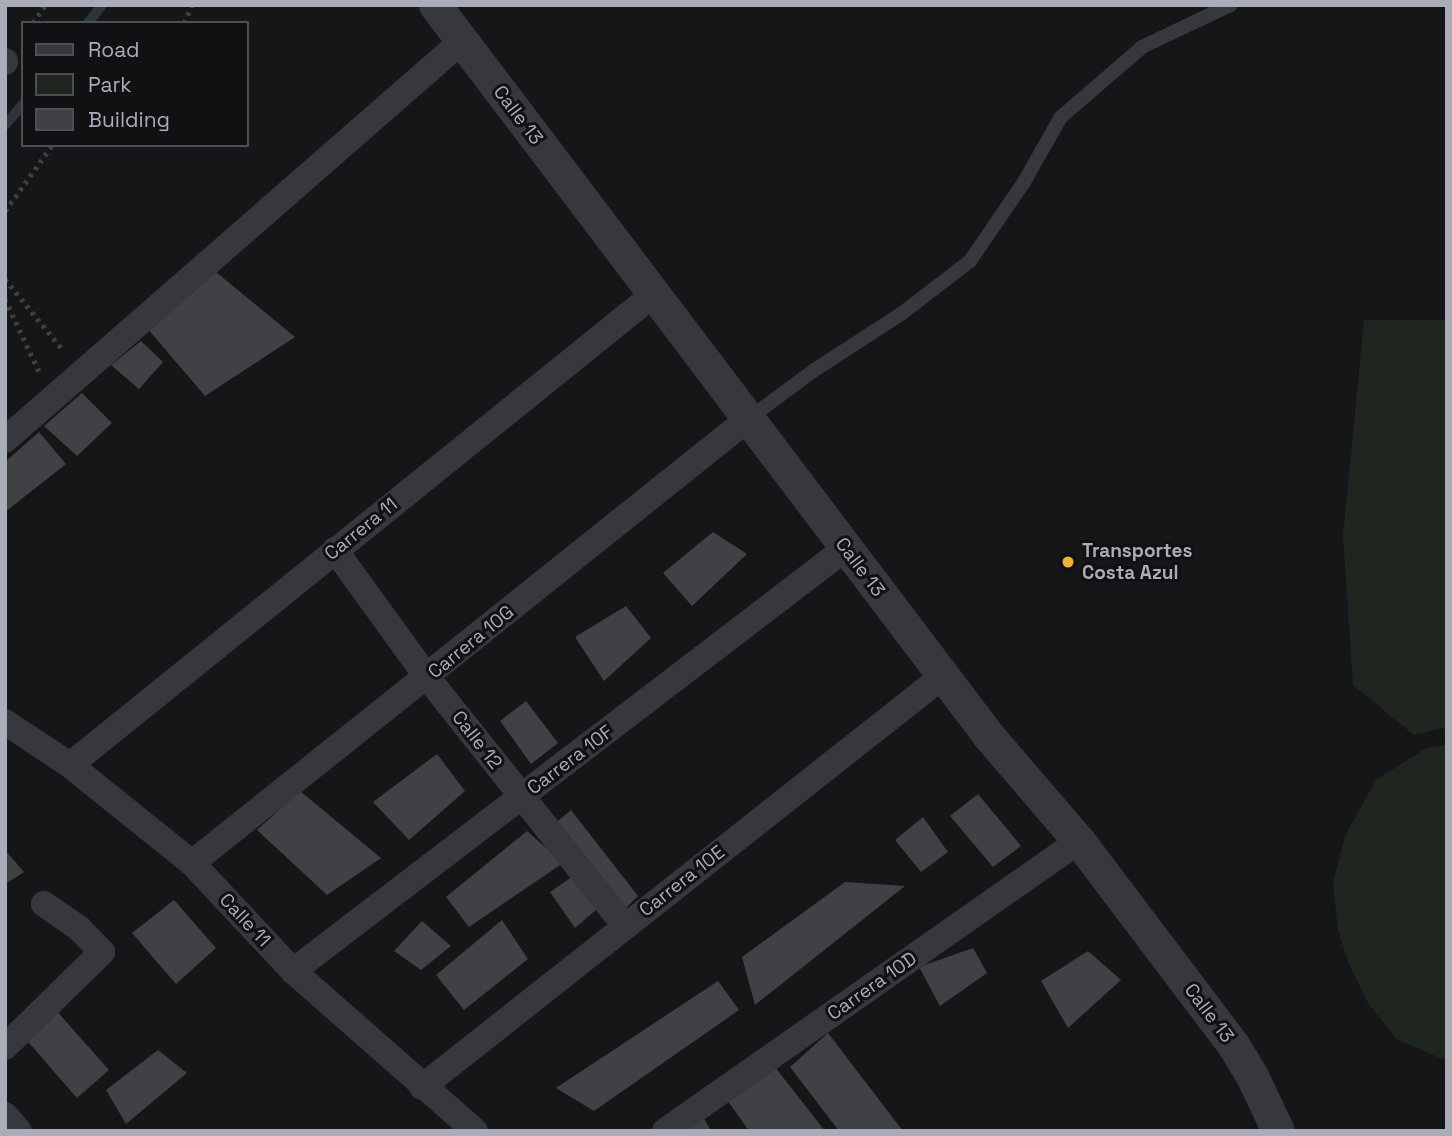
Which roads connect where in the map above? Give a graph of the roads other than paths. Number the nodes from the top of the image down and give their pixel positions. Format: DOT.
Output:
graph roads {
  1 [pos="435,5"];
  2 [pos="1230,5"];
  3 [pos="462,41"];
  4 [pos="654,294"];
  5 [pos="748,419"];
  6 [pos="5,440"];
  7 [pos="846,548"];
  8 [pos="335,550"];
  9 [pos="943,676"];
  10 [pos="427,677"];
  11 [pos="5,722"];
  12 [pos="70,765"];
  13 [pos="522,797"];
  14 [pos="1079,841"];
  15 [pos="192,863"];
  16 [pos="44,904"];
  17 [pos="625,926"];
  18 [pos="293,971"];
  19 [pos="5,1046"];
  20 [pos="422,1087"];
  21 [pos="5,1115"];
  22 [pos="19,1131"];
  23 [pos="475,1131"];
  24 [pos="666,1131"];
  25 [pos="1278,1131"];
  1 -- 3 [label="street, Calle 13"];
  2 -- 5 [label="lane"];
  3 -- 4 [label="street, Calle 13"];
  3 -- 6 [label="street"];
  4 -- 5 [label="street, Calle 13"];
  4 -- 8 [label="street, Carrera 11"];
  5 -- 7 [label="street, Calle 13"];
  5 -- 10 [label="street, Carrera 10G"];
  7 -- 9 [label="street, Calle 13"];
  7 -- 13 [label="street, Carrera 10F"];
  8 -- 10 [label="street, Calle 12"];
  8 -- 12 [label="street, Carrera 11"];
  9 -- 14 [label="street, Calle 13"];
  9 -- 17 [label="street, Carrera 10E"];
  10 -- 13 [label="street, Calle 12"];
  10 -- 15 [label="street, Carrera 10G"];
  11 -- 12 [label="street, Calle 11"];
  12 -- 15 [label="street, Calle 11"];
  13 -- 17 [label="street, Calle 12"];
  13 -- 18 [label="street, Carrera 10F"];
  14 -- 24 [label="street, Carrera 10D"];
  14 -- 25 [label="street, Calle 13"];
  15 -- 18 [label="street, Calle 11"];
  16 -- 19 [label="street"];
  17 -- 20 [label="street, Carrera 10E"];
  18 -- 20 [label="street, Calle 11"];
  20 -- 23 [label="street, Calle 11"];
  21 -- 22 [label="street"];
}
